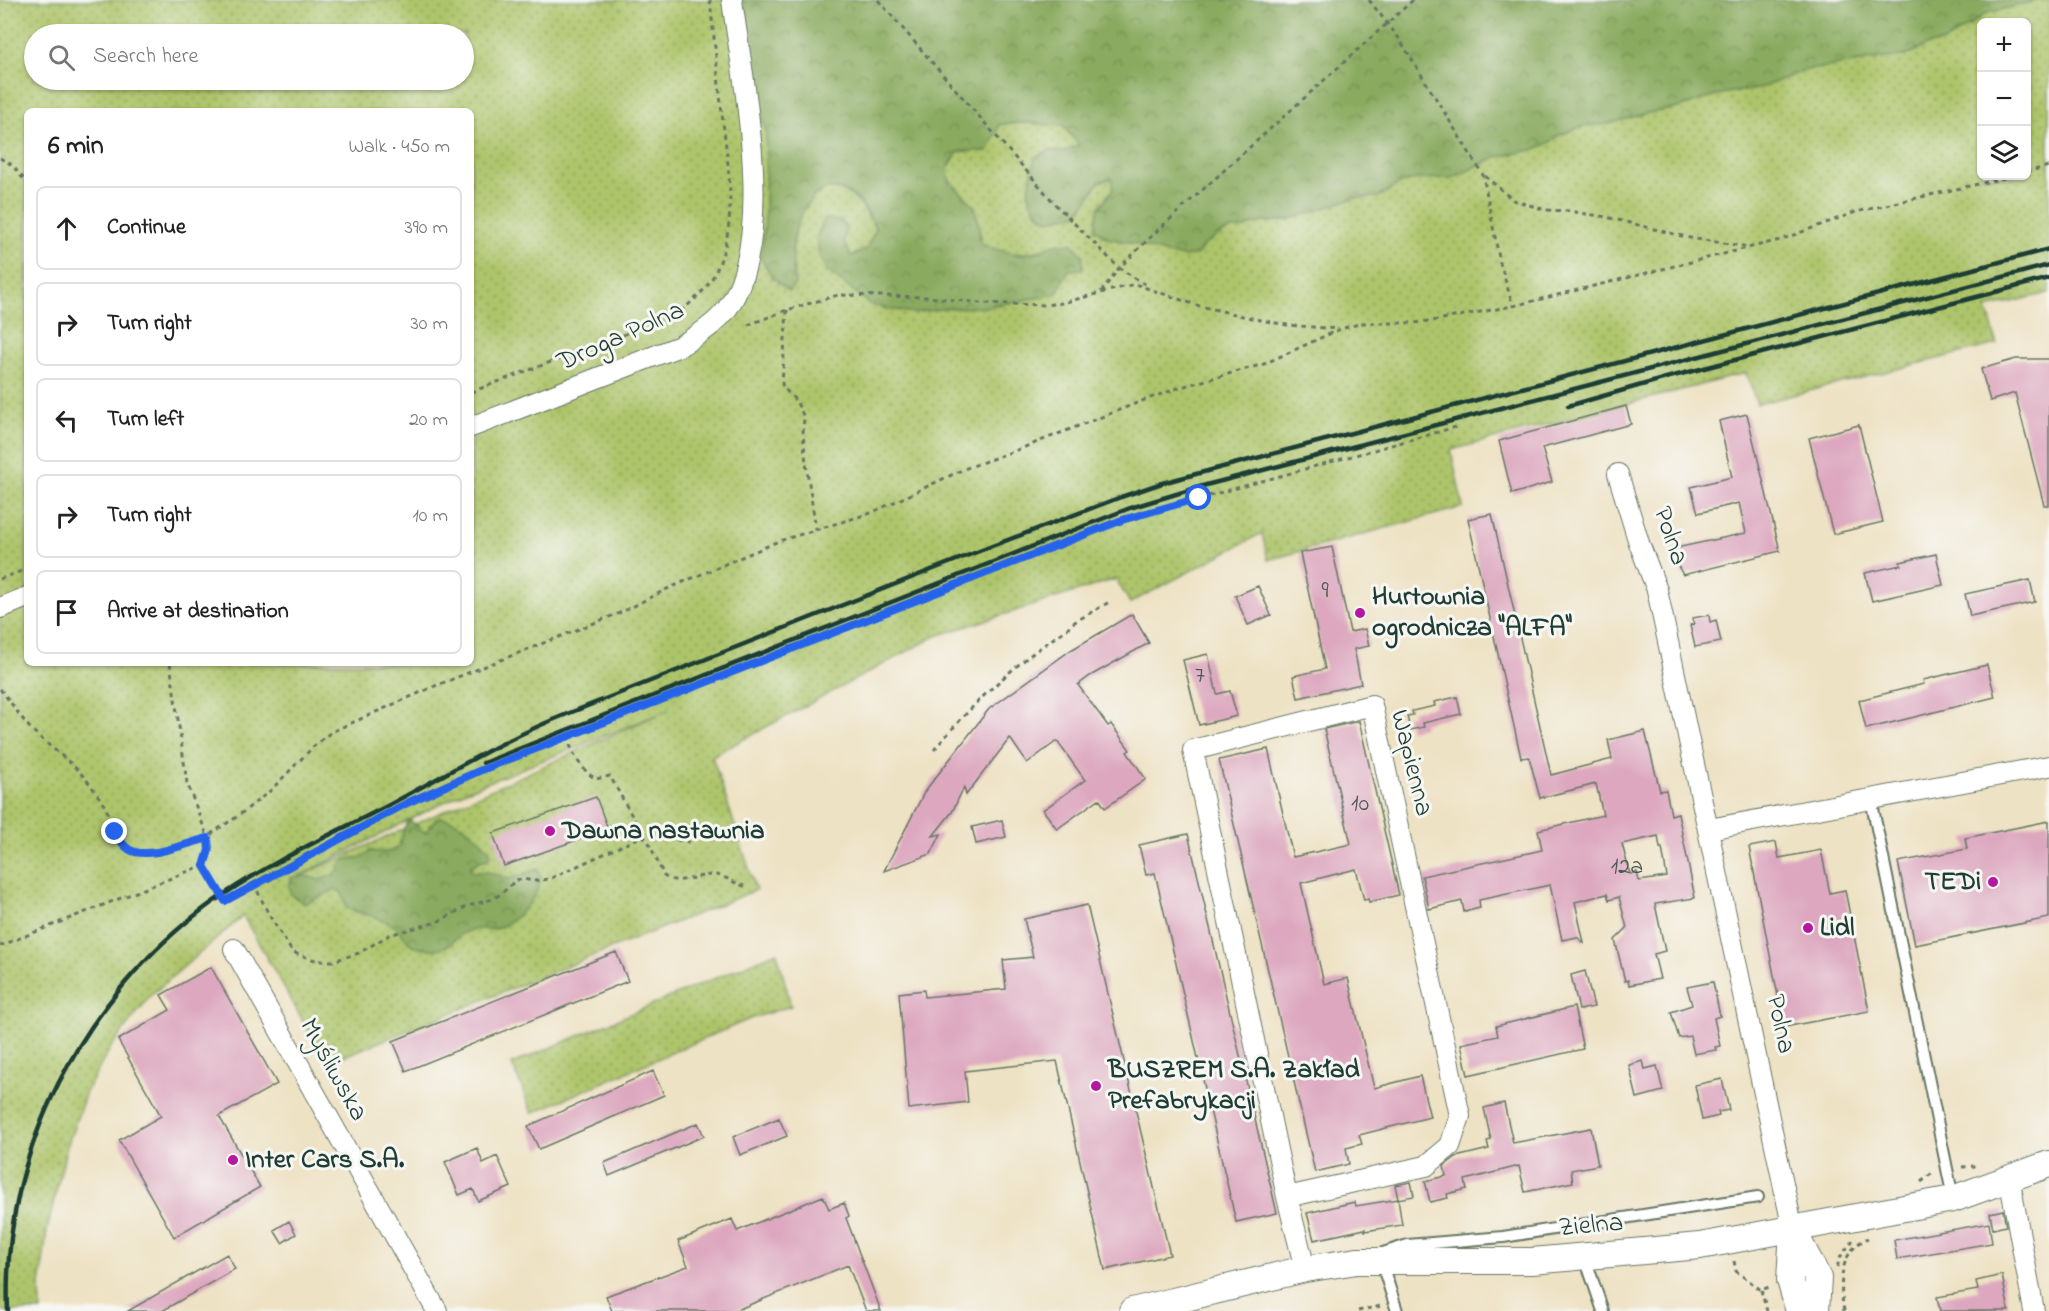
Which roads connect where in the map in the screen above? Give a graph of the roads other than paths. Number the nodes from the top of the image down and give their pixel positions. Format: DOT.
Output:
graph roads {
  1 [pos="732,0"];
  2 [pos="474,426"];
  3 [pos="1618,474"];
  4 [pos="24,598"];
  5 [pos="0,608"];
  6 [pos="2049,766"];
  7 [pos="1871,799"];
  8 [pos="1709,830"];
  9 [pos="234,950"];
  10 [pos="2049,1164"];
  11 [pos="2009,1177"];
  12 [pos="1287,1197"];
  13 [pos="1758,1197"];
  14 [pos="1953,1199"];
  15 [pos="1794,1230"];
  16 [pos="1585,1258"];
  17 [pos="1369,1261"];
  18 [pos="1305,1269"];
  19 [pos="1396,1307"];
  20 [pos="437,1311"];
  21 [pos="1132,1311"];
  22 [pos="1603,1311"];
  23 [pos="1799,1311"];
  24 [pos="1816,1311"];
  25 [pos="2034,1311"];
  1 -- 2 [label="street, Droga Polna"];
  3 -- 8 [label="street, Polna"];
  4 -- 5 [label="street"];
  6 -- 7 [label="street"];
  7 -- 8 [label="street"];
  7 -- 14 [label="lane"];
  8 -- 15 [label="street, Polna"];
  9 -- 20 [label="street, Myśliwska"];
  10 -- 11 [label="street, Zielna"];
  11 -- 14 [label="street, Zielna"];
  11 -- 25 [label="street"];
  12 -- 12 [label="street, Wapienna"];
  12 -- 18 [label="street, Wapienna"];
  13 -- 17 [label="lane"];
  14 -- 15 [label="street, Zielna"];
  15 -- 16 [label="street, Zielna"];
  15 -- 23 [label="street, Polna"];
  15 -- 24 [label="street, Polna"];
  16 -- 17 [label="street, Zielna"];
  16 -- 22 [label="lane"];
  17 -- 18 [label="street, Zielna"];
  17 -- 19 [label="lane"];
  18 -- 21 [label="street, Zielna"];
}
